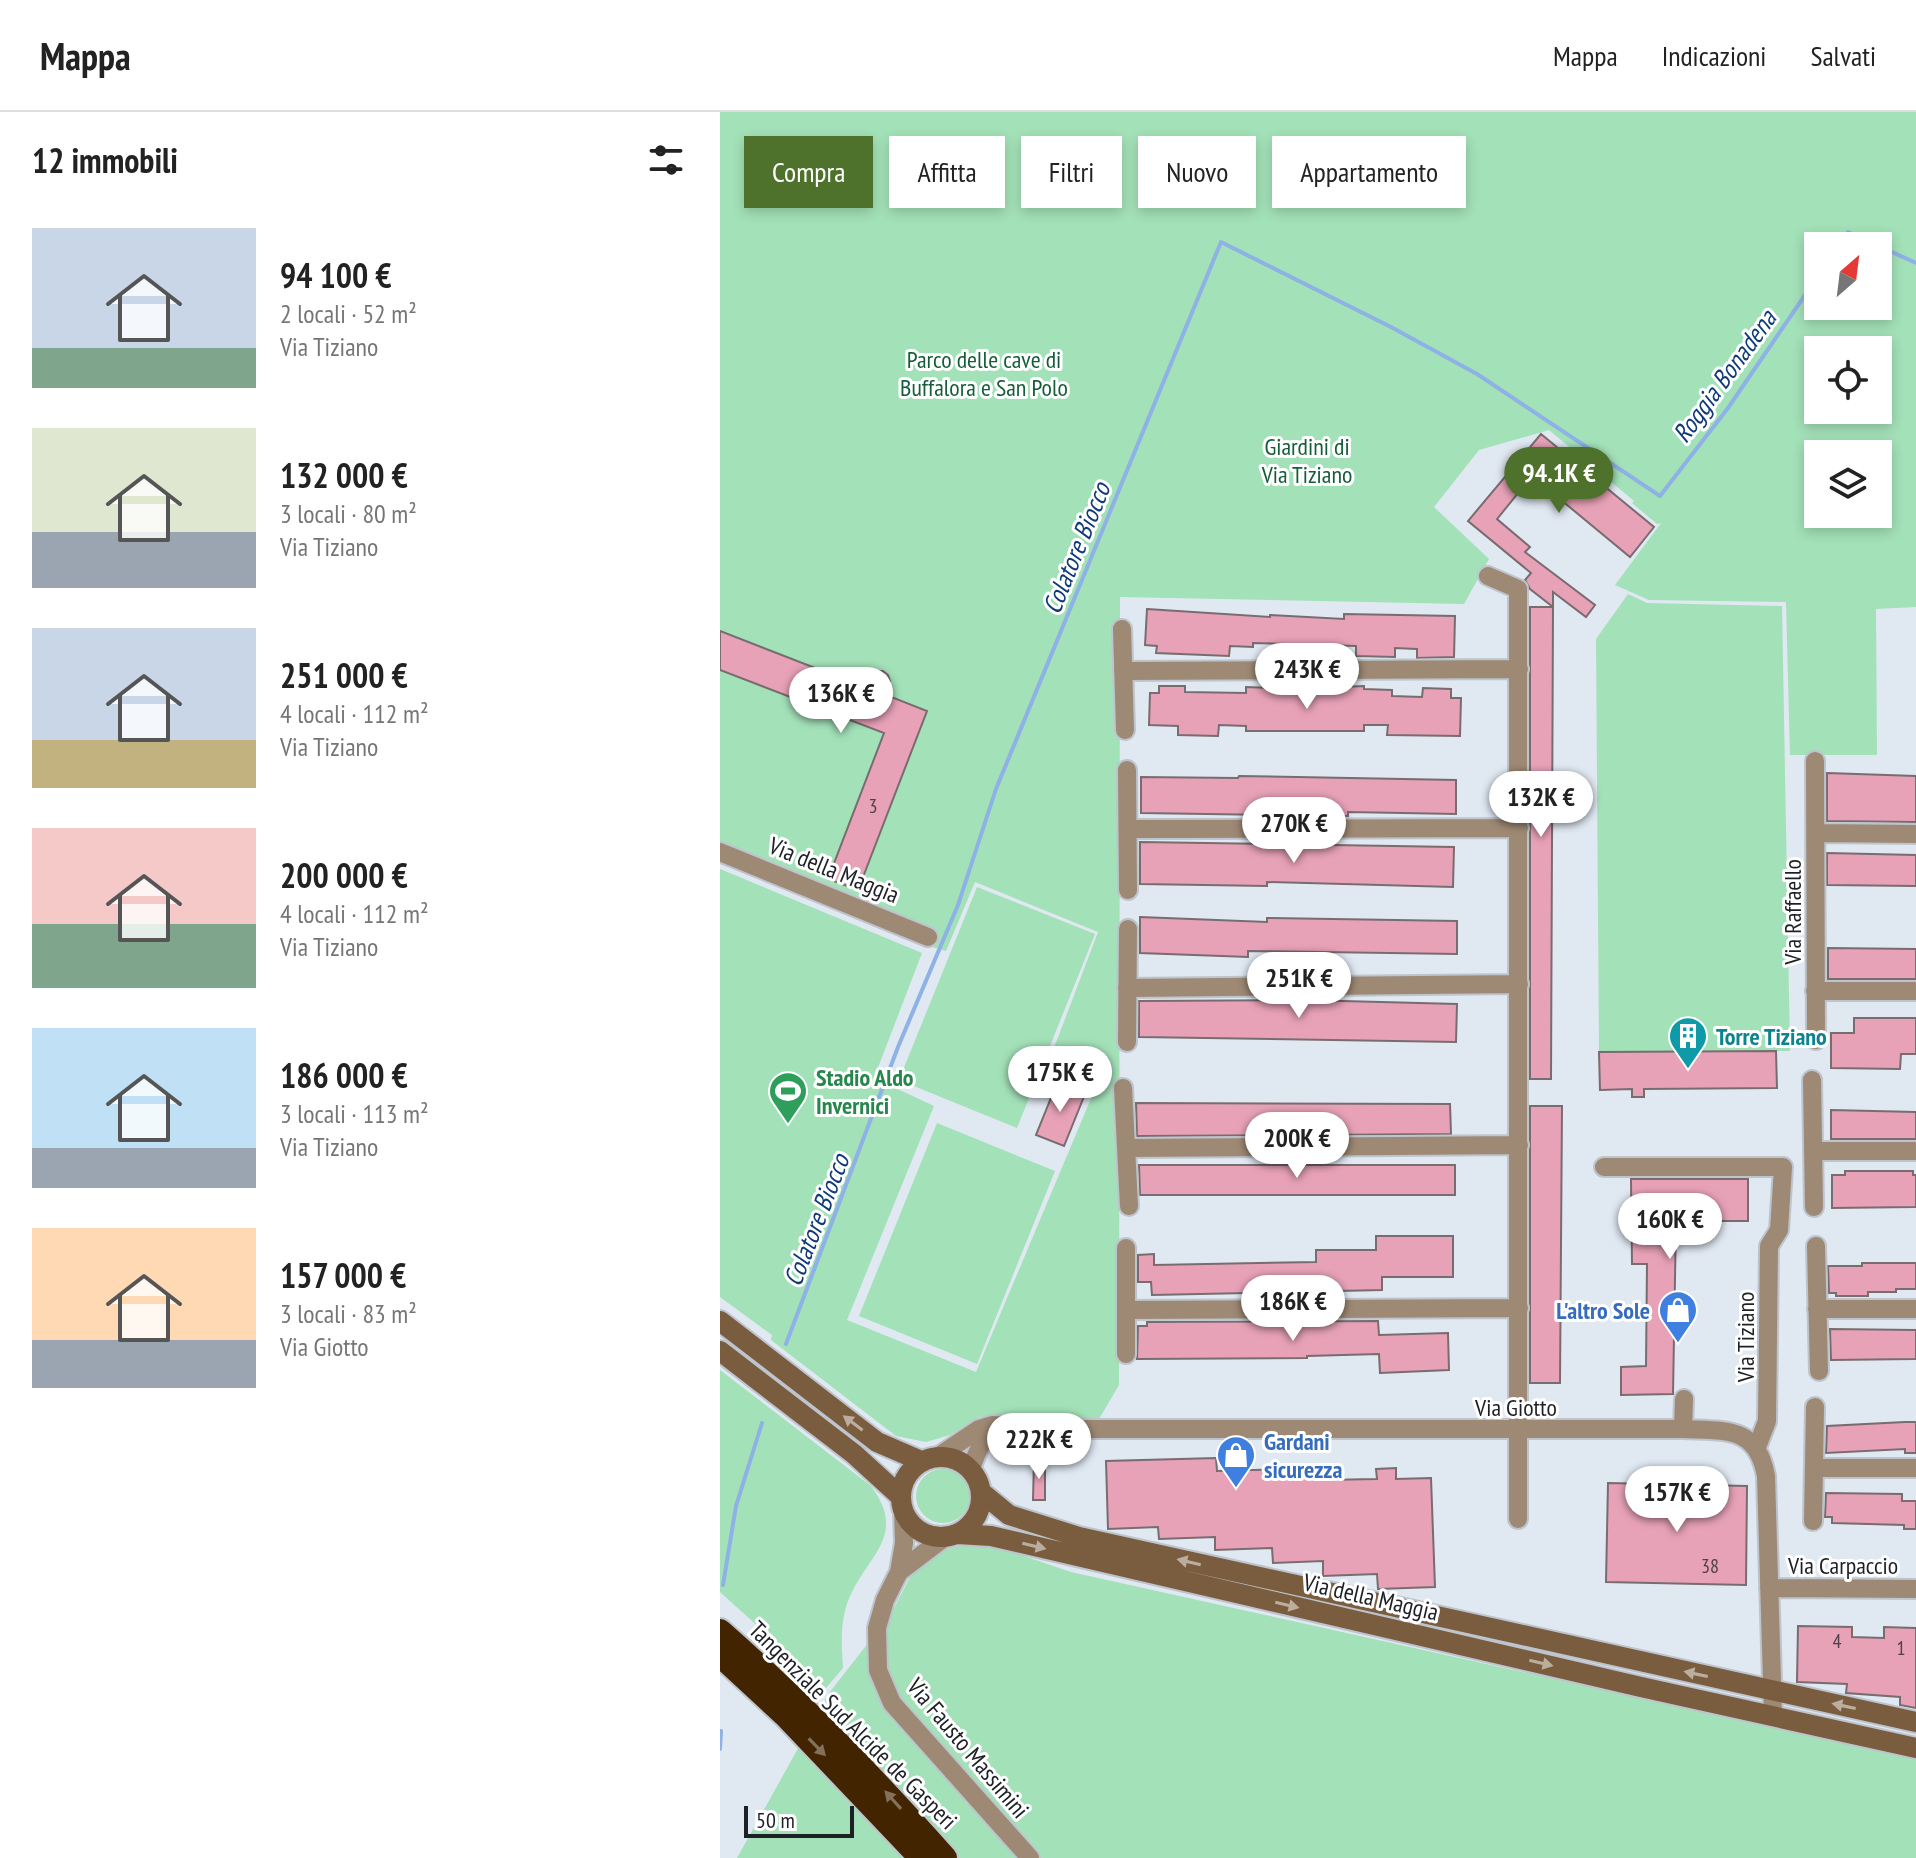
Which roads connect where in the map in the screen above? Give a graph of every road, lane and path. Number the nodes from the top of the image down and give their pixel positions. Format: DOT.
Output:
graph roads {
  1 [pos="1488,576"];
  2 [pos="1122,629"];
  3 [pos="1519,669"];
  4 [pos="1123,671"];
  5 [pos="1125,730"];
  6 [pos="1815,761"];
  7 [pos="1127,770"];
  8 [pos="1519,828"];
  9 [pos="1128,829"];
  10 [pos="1816,833"];
  11 [pos="1916,834"];
  12 [pos="720,852"];
  13 [pos="1128,890"];
  14 [pos="1128,929"];
  15 [pos="928,937"];
  16 [pos="1519,984"];
  17 [pos="1127,988"];
  18 [pos="1815,991"];
  19 [pos="1916,991"];
  20 [pos="1816,1040"];
  21 [pos="1127,1042"];
  22 [pos="1812,1080"];
  23 [pos="1123,1088"];
  24 [pos="1519,1145"];
  25 [pos="1126,1148"];
  26 [pos="1813,1151"];
  27 [pos="1916,1151"];
  28 [pos="1604,1167"];
  29 [pos="1129,1206"];
  30 [pos="1814,1207"];
  31 [pos="1816,1246"];
  32 [pos="1126,1248"];
  33 [pos="1519,1308"];
  34 [pos="1817,1309"];
  35 [pos="1916,1309"];
  36 [pos="1126,1310"];
  37 [pos="720,1321"];
  38 [pos="720,1351"];
  39 [pos="1126,1354"];
  40 [pos="1819,1371"];
  41 [pos="1684,1399"];
  42 [pos="1815,1407"];
  43 [pos="1026,1427"];
  44 [pos="1683,1429"];
  45 [pos="1519,1431"];
  46 [pos="1757,1447"];
  47 [pos="930,1459"];
  48 [pos="1814,1468"];
  49 [pos="1916,1468"];
  50 [pos="971,1469"];
  51 [pos="981,1492"];
  52 [pos="902,1502"];
  53 [pos="1518,1519"];
  54 [pos="1813,1521"];
  55 [pos="951,1535"];
  56 [pos="899,1572"];
  57 [pos="1769,1588"];
  58 [pos="1916,1589"];
  59 [pos="720,1631"];
  60 [pos="720,1655"];
  61 [pos="1772,1691"];
  62 [pos="1773,1716"];
  63 [pos="1916,1722"];
  64 [pos="1916,1748"];
  65 [pos="921,1858"];
  66 [pos="945,1858"];
  67 [pos="1030,1858"];
  1 -- 3 [label="street"];
  2 -- 4 [label="street"];
  3 -- 4 [label="street"];
  3 -- 8 [label="street"];
  4 -- 5 [label="street"];
  6 -- 10 [label="street, Via Raffaello"];
  7 -- 9 [label="street"];
  8 -- 9 [label="street"];
  8 -- 16 [label="street"];
  9 -- 13 [label="street"];
  10 -- 11 [label="street, Via Raffaello"];
  10 -- 18 [label="street, Via Raffaello"];
  12 -- 15 [label="street, Via della Maggia"];
  14 -- 17 [label="street"];
  16 -- 17 [label="street"];
  16 -- 24 [label="street"];
  17 -- 21 [label="street"];
  18 -- 19 [label="street, Via Raffaello"];
  18 -- 20 [label="street, Via Raffaello"];
  22 -- 26 [label="street"];
  23 -- 25 [label="street"];
  24 -- 25 [label="street"];
  24 -- 33 [label="street"];
  25 -- 29 [label="street"];
  26 -- 27 [label="street"];
  26 -- 30 [label="street"];
  28 -- 46 [label="street, Via Tiziano"];
  31 -- 34 [label="street"];
  32 -- 36 [label="street"];
  33 -- 36 [label="street"];
  33 -- 45 [label="street"];
  34 -- 35 [label="street"];
  34 -- 40 [label="street"];
  36 -- 39 [label="street"];
  47 -- 37 [label="street, one-way"];
  38 -- 52 [label="street"];
  41 -- 44 [label="street"];
  42 -- 48 [label="street"];
  43 -- 45 [label="street, Via Giotto"];
  43 -- 47 [label="street, Via Giotto"];
  43 -- 50 [label="street, Via Giotto"];
  44 -- 45 [label="street, Via Giotto"];
  44 -- 46 [label="street, Via Giotto"];
  45 -- 53 [label="street"];
  46 -- 57 [label="street"];
  47 -- 50 [label="street"];
  47 -- 52 [label="street"];
  48 -- 49 [label="street"];
  48 -- 54 [label="street"];
  50 -- 51 [label="street"];
  51 -- 55 [label="street"];
  61 -- 51 [label="street, Via della Maggia, one-way"];
  52 -- 55 [label="street"];
  52 -- 56 [label="street, Via Fausto Massimini"];
  55 -- 56 [label="street, Via Fausto Massimini"];
  55 -- 62 [label="street, Via della Maggia, one-way"];
  56 -- 67 [label="street, Via Fausto Massimini"];
  57 -- 58 [label="street, Via Carpaccio"];
  57 -- 61 [label="street"];
  66 -- 59 [label="highway, Tangenziale Sud Alcide de Gasperi, one-way"];
  60 -- 65 [label="highway, Tangenziale Sud Alcide de Gasperi, one-way"];
  61 -- 62 [label="street"];
  63 -- 61 [label="street, Via della Maggia, one-way"];
  62 -- 64 [label="street, Via della Maggia"];
}
